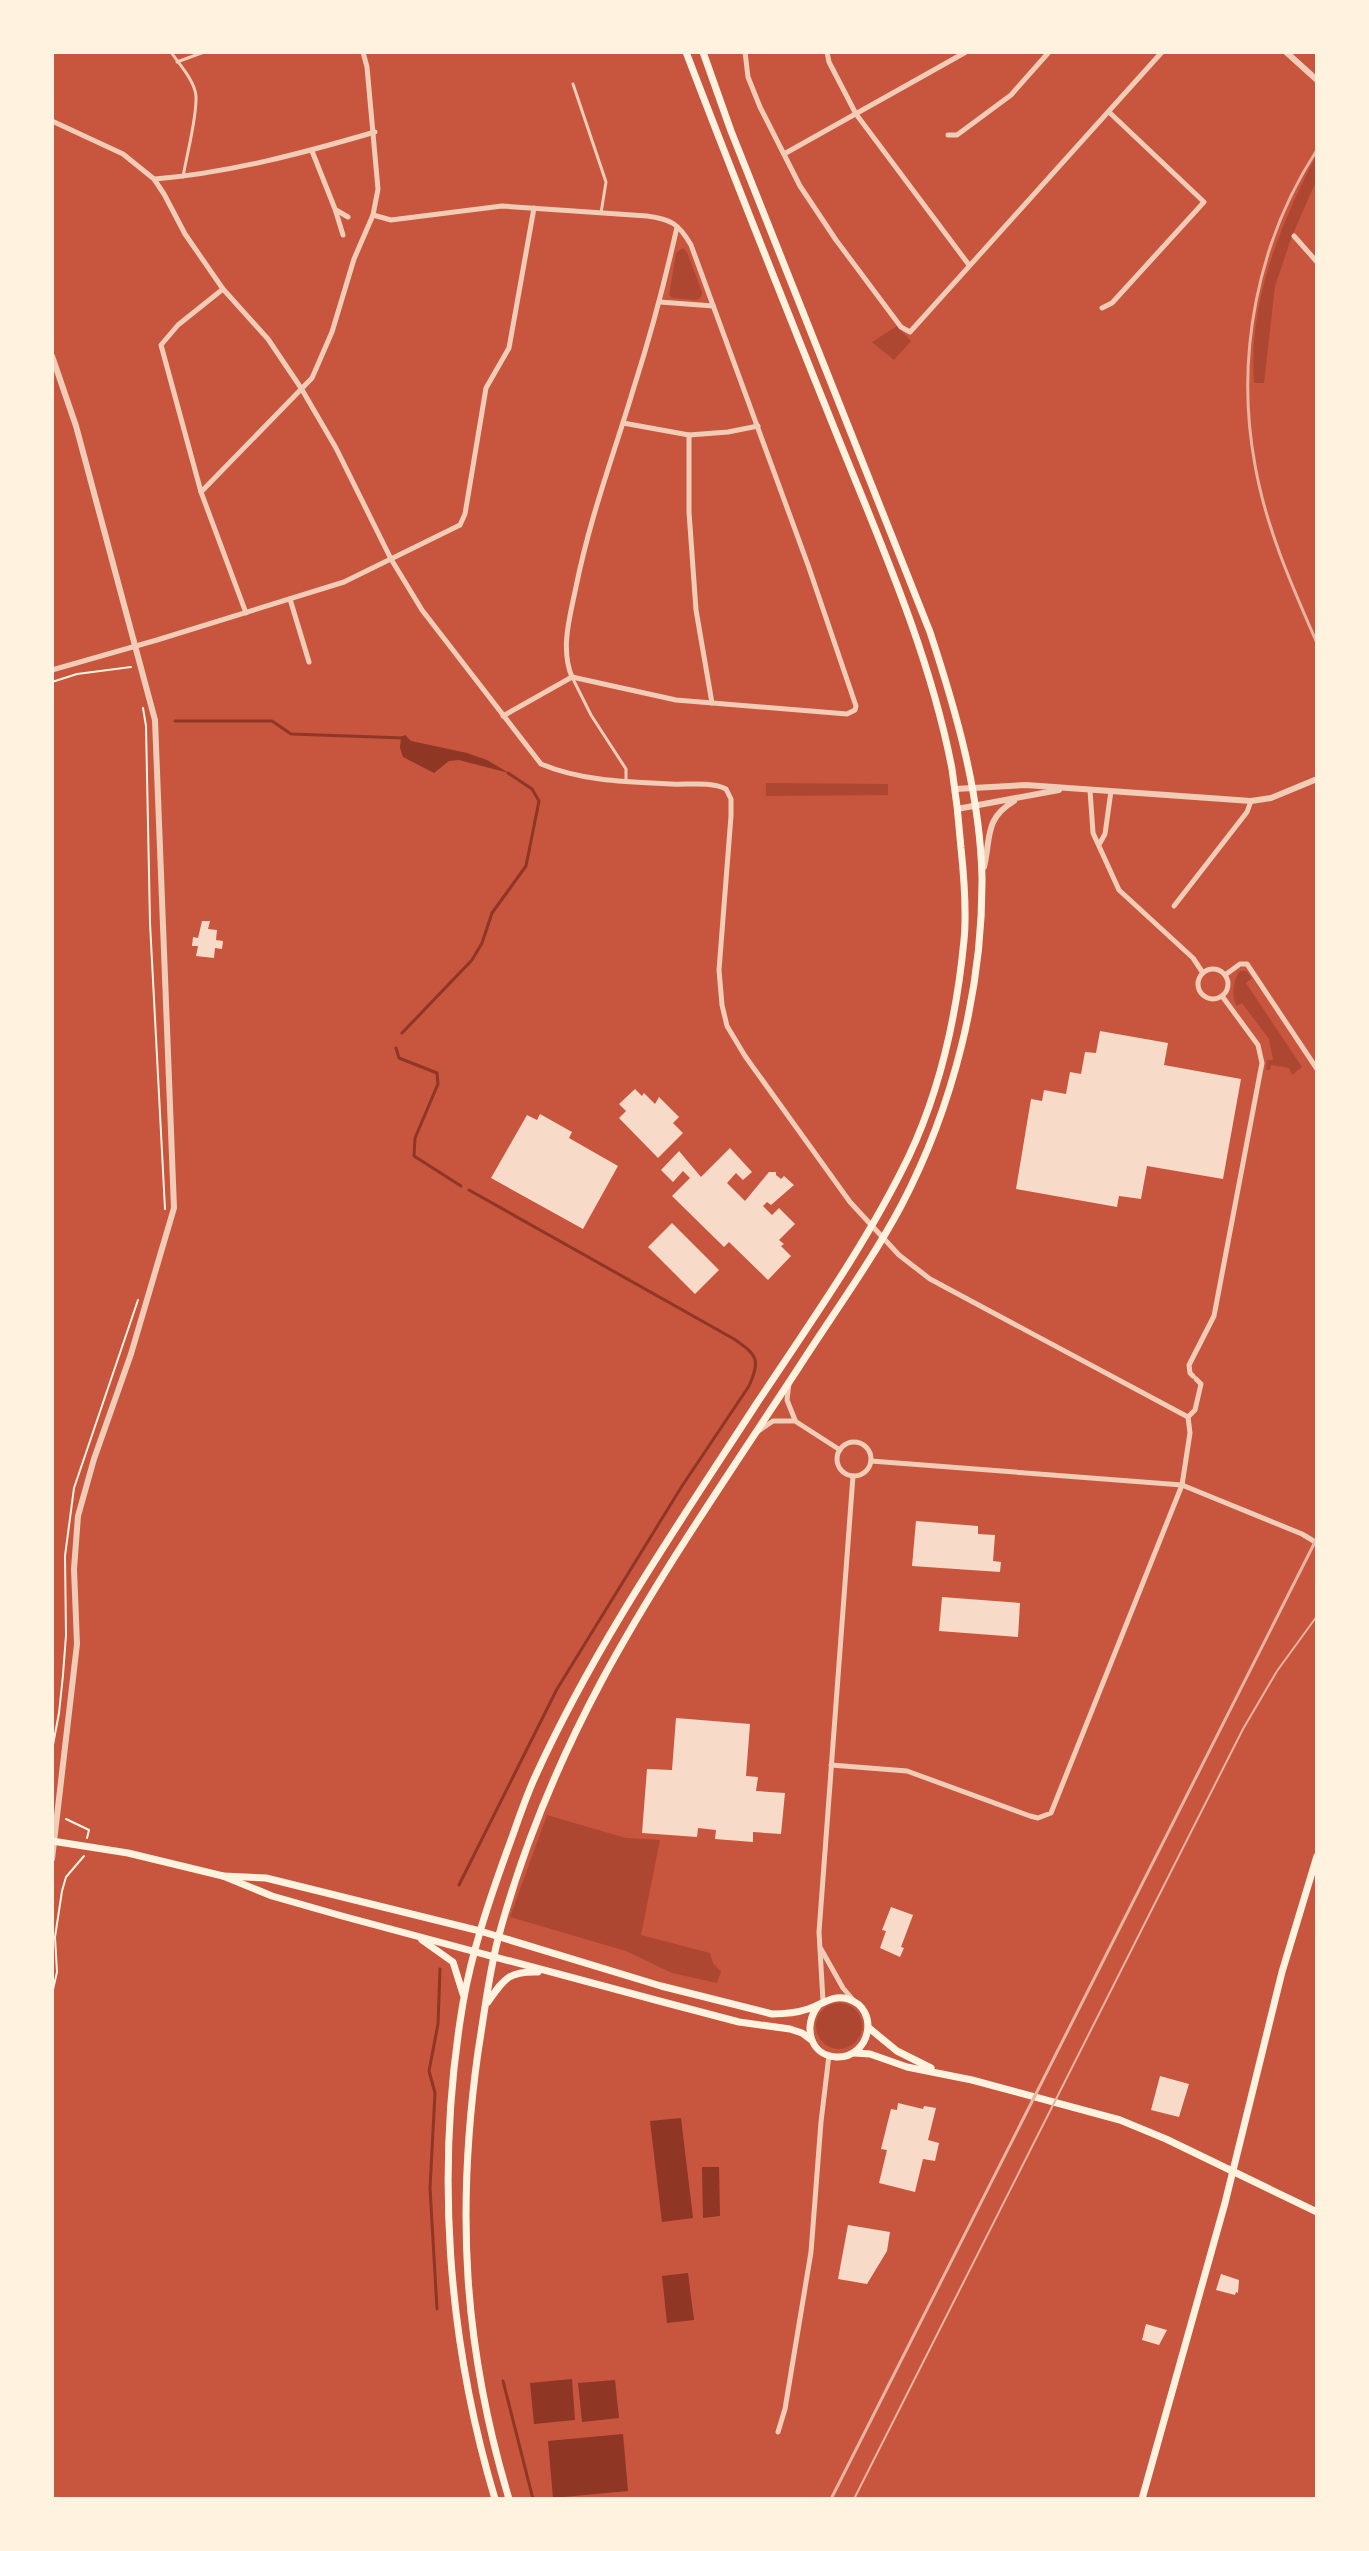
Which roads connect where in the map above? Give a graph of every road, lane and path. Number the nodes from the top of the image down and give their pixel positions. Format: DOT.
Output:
graph roads {
  1 [pos="171,52"];
  2 [pos="204,52"];
  3 [pos="363,52"];
  4 [pos="686,52"];
  5 [pos="703,52"];
  6 [pos="745,52"];
  7 [pos="827,52"];
  8 [pos="966,52"];
  9 [pos="1049,52"];
  10 [pos="1162,52"];
  11 [pos="1286,52"];
  12 [pos="177,62"];
  13 [pos="1317,80"];
  14 [pos="573,84"];
  15 [pos="1109,112"];
  16 [pos="856,114"];
  17 [pos="53,124"];
  18 [pos="375,132"];
  19 [pos="948,135"];
  20 [pos="312,151"];
  21 [pos="784,154"];
  22 [pos="183,177"];
  23 [pos="154,179"];
  24 [pos="534,208"];
  25 [pos="335,209"];
  26 [pos="601,213"];
  27 [pos="373,215"];
  28 [pos="348,217"];
  29 [pos="677,226"];
  30 [pos="343,235"];
  31 [pos="1294,236"];
  32 [pos="1317,262"];
  33 [pos="969,265"];
  34 [pos="223,289"];
  35 [pos="660,302"];
  36 [pos="713,306"];
  37 [pos="1102,308"];
  38 [pos="52,356"];
  39 [pos="301,388"];
  40 [pos="623,423"];
  41 [pos="758,426"];
  42 [pos="689,435"];
  43 [pos="201,492"];
  44 [pos="391,559"];
  45 [pos="290,599"];
  46 [pos="246,613"];
  47 [pos="136,646"];
  48 [pos="309,662"];
  49 [pos="52,670"];
  50 [pos="133,674"];
  51 [pos="572,677"];
  52 [pos="52,682"];
  53 [pos="141,696"];
  54 [pos="712,703"];
  55 [pos="503,716"];
  56 [pos="1317,779"];
  57 [pos="626,782"];
  58 [pos="972,787"];
  59 [pos="955,789"];
  60 [pos="1066,789"];
  61 [pos="1090,790"];
  62 [pos="1111,791"];
  63 [pos="1017,800"];
  64 [pos="1251,801"];
  65 [pos="975,806"];
  66 [pos="957,809"];
  67 [pos="1100,844"];
  68 [pos="982,874"];
  69 [pos="1174,906"];
  70 [pos="1203,973"];
  71 [pos="1225,975"];
  72 [pos="1222,996"];
  73 [pos="1317,1069"];
  74 [pos="164,1216"];
  75 [pos="139,1297"];
  76 [pos="789,1382"];
  77 [pos="1188,1417"];
  78 [pos="795,1421"];
  79 [pos="757,1432"];
  80 [pos="840,1450"];
  81 [pos="871,1461"];
  82 [pos="853,1476"];
  83 [pos="1182,1485"];
  84 [pos="1317,1543"];
  85 [pos="52,1750"];
  86 [pos="831,1765"];
  87 [pos="56,1817"];
  88 [pos="53,1841"];
  89 [pos="86,1846"];
  90 [pos="1317,1856"];
  91 [pos="52,1859"];
  92 [pos="223,1876"];
  93 [pos="480,1931"];
  94 [pos="417,1937"];
  95 [pos="499,1937"];
  96 [pos="820,1948"];
  97 [pos="475,1951"];
  98 [pos="495,1956"];
  99 [pos="549,1972"];
  100 [pos="52,1994"];
  101 [pos="464,1999"];
  102 [pos="855,2002"];
  103 [pos="820,2004"];
  104 [pos="485,2007"];
  105 [pos="869,2028"];
  106 [pos="812,2041"];
  107 [pos="854,2053"];
  108 [pos="829,2055"];
  109 [pos="936,2071"];
  110 [pos="1233,2171"];
  111 [pos="1317,2212"];
  112 [pos="778,2432"];
  113 [pos="495,2499"];
  114 [pos="509,2499"];
  115 [pos="1142,2499"];
  1 -- 12 [label="lane"];
  2 -- 12 [label="lane"];
  3 -- 18 [label="street"];
  4 -- 59 [label="main road"];
  5 -- 58 [label="main road"];
  6 -- 21 [label="street"];
  7 -- 16 [label="street"];
  8 -- 16 [label="street"];
  9 -- 19 [label="street"];
  10 -- 15 [label="street"];
  11 -- 13 [label="street"];
  12 -- 22 [label="lane"];
  14 -- 26 [label="lane"];
  15 -- 33 [label="street"];
  15 -- 37 [label="street"];
  16 -- 21 [label="street"];
  16 -- 33 [label="street"];
  17 -- 23 [label="street"];
  18 -- 20 [label="street"];
  18 -- 27 [label="street"];
  20 -- 22 [label="street"];
  20 -- 25 [label="street"];
  21 -- 33 [label="street"];
  22 -- 23 [label="street"];
  23 -- 34 [label="street"];
  24 -- 26 [label="street"];
  24 -- 27 [label="street"];
  24 -- 44 [label="street"];
  25 -- 28 [label="street"];
  25 -- 30 [label="street"];
  26 -- 29 [label="street"];
  27 -- 39 [label="street"];
  29 -- 35 [label="street"];
  29 -- 36 [label="street"];
  31 -- 32 [label="street"];
  34 -- 39 [label="street"];
  34 -- 43 [label="street"];
  35 -- 36 [label="street"];
  35 -- 40 [label="street"];
  36 -- 41 [label="street"];
  38 -- 47 [label="street"];
  39 -- 43 [label="street"];
  39 -- 44 [label="street"];
  40 -- 42 [label="street"];
  40 -- 51 [label="street"];
  41 -- 42 [label="street"];
  41 -- 54 [label="street"];
  42 -- 54 [label="street"];
  43 -- 46 [label="street"];
  44 -- 45 [label="street"];
  44 -- 55 [label="street"];
  45 -- 46 [label="street"];
  45 -- 48 [label="street"];
  46 -- 47 [label="street"];
  47 -- 49 [label="street"];
  47 -- 87 [label="street"];
  50 -- 52 [label="path"];
  51 -- 54 [label="street"];
  51 -- 55 [label="street"];
  51 -- 57 [label="lane"];
  53 -- 74 [label="path"];
  55 -- 57 [label="street"];
  56 -- 64 [label="street"];
  57 -- 77 [label="street"];
  58 -- 59 [label="street"];
  58 -- 60 [label="street"];
  58 -- 65 [label="main road"];
  59 -- 66 [label="main road"];
  60 -- 61 [label="street"];
  60 -- 63 [label="street"];
  61 -- 62 [label="street"];
  61 -- 67 [label="street"];
  62 -- 64 [label="street"];
  62 -- 67 [label="street"];
  63 -- 65 [label="street"];
  63 -- 68 [label="street"];
  64 -- 69 [label="street"];
  65 -- 66 [label="street"];
  65 -- 68 [label="main road"];
  66 -- 93 [label="main road"];
  67 -- 70 [label="street"];
  68 -- 76 [label="main road"];
  70 -- 71 [label="street"];
  70 -- 72 [label="street"];
  71 -- 72 [label="street"];
  71 -- 73 [label="street"];
  72 -- 77 [label="street"];
  75 -- 85 [label="path"];
  76 -- 78 [label="street"];
  76 -- 79 [label="main road"];
  77 -- 83 [label="street"];
  78 -- 79 [label="street"];
  78 -- 80 [label="street"];
  79 -- 95 [label="main road"];
  80 -- 81 [label="street"];
  80 -- 82 [label="street"];
  81 -- 82 [label="street"];
  81 -- 83 [label="street"];
  82 -- 86 [label="street"];
  83 -- 84 [label="street"];
  83 -- 86 [label="street"];
  86 -- 96 [label="street"];
  87 -- 88 [label="street"];
  87 -- 89 [label="path"];
  88 -- 89 [label="main road"];
  88 -- 91 [label="street"];
  89 -- 92 [label="main road"];
  89 -- 100 [label="path"];
  90 -- 110 [label="main road"];
  92 -- 93 [label="main road"];
  92 -- 94 [label="main road"];
  93 -- 95 [label="main road"];
  93 -- 97 [label="main road"];
  94 -- 97 [label="main road"];
  94 -- 101 [label="main road"];
  95 -- 98 [label="main road"];
  95 -- 103 [label="main road"];
  96 -- 102 [label="street"];
  96 -- 103 [label="street"];
  97 -- 98 [label="main road"];
  97 -- 101 [label="main road"];
  98 -- 99 [label="main road"];
  98 -- 104 [label="main road"];
  99 -- 104 [label="main road"];
  99 -- 106 [label="main road"];
  101 -- 113 [label="main road"];
  102 -- 103 [label="main road"];
  102 -- 105 [label="main road"];
  103 -- 106 [label="main road"];
  104 -- 114 [label="main road"];
  105 -- 107 [label="main road"];
  105 -- 109 [label="main road"];
  106 -- 108 [label="main road"];
  107 -- 108 [label="main road"];
  107 -- 109 [label="main road"];
  108 -- 112 [label="street"];
  109 -- 110 [label="main road"];
  110 -- 111 [label="main road"];
  110 -- 115 [label="main road"];
}
